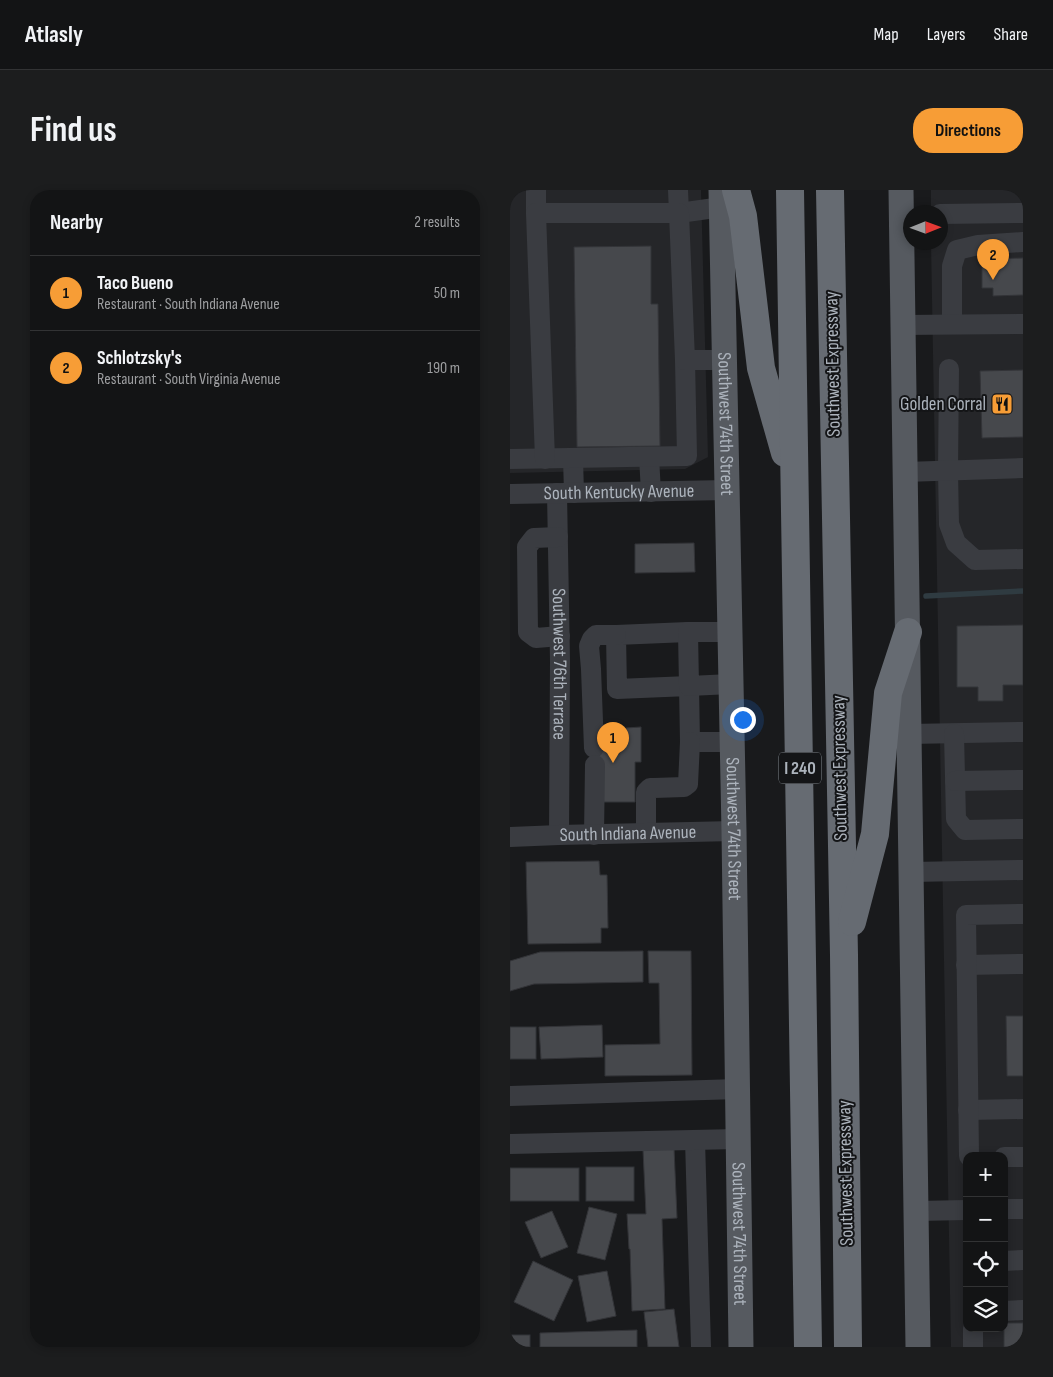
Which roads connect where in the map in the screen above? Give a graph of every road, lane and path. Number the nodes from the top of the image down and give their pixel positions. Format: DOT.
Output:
graph roads {
  1 [pos="536,190"];
  2 [pos="678,190"];
  3 [pos="790,190"];
  4 [pos="830,190"];
  5 [pos="901,190"];
  6 [pos="726,196"];
  7 [pos="904,205"];
  8 [pos="678,213"];
  9 [pos="1023,213"];
  10 [pos="536,214"];
  11 [pos="948,214"];
  12 [pos="1023,242"];
  13 [pos="905,250"];
  14 [pos="952,324"];
  15 [pos="1023,324"];
  16 [pos="902,325"];
  17 [pos="685,360"];
  18 [pos="725,360"];
  19 [pos="949,369"];
  20 [pos="648,457"];
  21 [pos="573,458"];
  22 [pos="510,459"];
  23 [pos="545,459"];
  24 [pos="1023,468"];
  25 [pos="948,471"];
  26 [pos="905,472"];
  27 [pos="796,489"];
  28 [pos="728,490"];
  29 [pos="651,492"];
  30 [pos="565,493"];
  31 [pos="510,494"];
  32 [pos="558,538"];
  33 [pos="518,547"];
  34 [pos="1023,559"];
  35 [pos="527,587"];
  36 [pos="559,587"];
  37 [pos="688,632"];
  38 [pos="730,632"];
  39 [pos="908,632"];
  40 [pos="616,635"];
  41 [pos="560,636"];
  42 [pos="731,684"];
  43 [pos="689,686"];
  44 [pos="1023,732"];
  45 [pos="909,734"];
  46 [pos="954,734"];
  47 [pos="690,742"];
  48 [pos="732,742"];
  49 [pos="1023,780"];
  50 [pos="955,781"];
  51 [pos="1023,829"];
  52 [pos="734,831"];
  53 [pos="646,833"];
  54 [pos="559,835"];
  55 [pos="594,835"];
  56 [pos="515,837"];
  57 [pos="1023,870"];
  58 [pos="911,872"];
  59 [pos="1023,914"];
  60 [pos="844,955"];
  61 [pos="1023,964"];
  62 [pos="966,965"];
  63 [pos="738,1089"];
  64 [pos="510,1096"];
  65 [pos="1023,1109"];
  66 [pos="968,1110"];
  67 [pos="738,1139"];
  68 [pos="695,1140"];
  69 [pos="510,1144"];
  70 [pos="969,1152"];
  71 [pos="1008,1157"];
  72 [pos="1023,1157"];
  73 [pos="1008,1209"];
  74 [pos="1023,1209"];
  75 [pos="963,1210"];
  76 [pos="917,1211"];
  77 [pos="1023,1260"];
  78 [pos="1008,1261"];
  79 [pos="1023,1310"];
  80 [pos="1008,1311"];
  81 [pos="973,1332"];
  82 [pos="701,1347"];
  83 [pos="741,1347"];
  84 [pos="808,1347"];
  85 [pos="848,1347"];
  86 [pos="918,1347"];
  87 [pos="973,1347"];
  1 -- 10 [label="street"];
  2 -- 8 [label="street"];
  3 -- 27 [label="highway, I 240"];
  4 -- 60 [label="highway, Southwest Expressway / I 240"];
  5 -- 7 [label="main road"];
  6 -- 8 [label="street"];
  6 -- 18 [label="main road, Southwest 74th Street"];
  6 -- 27 [label="highway"];
  8 -- 10 [label="street"];
  8 -- 17 [label="street"];
  9 -- 11 [label="street"];
  10 -- 23 [label="street"];
  12 -- 14 [label="street"];
  13 -- 16 [label="main road"];
  14 -- 15 [label="street"];
  14 -- 16 [label="street"];
  16 -- 26 [label="main road"];
  17 -- 18 [label="street"];
  17 -- 20 [label="street"];
  18 -- 28 [label="main road, Southwest 74th Street"];
  19 -- 25 [label="street"];
  20 -- 21 [label="street"];
  20 -- 29 [label="street"];
  21 -- 23 [label="street"];
  21 -- 30 [label="street, Southwest 76th Terrace"];
  22 -- 23 [label="street"];
  24 -- 25 [label="street"];
  25 -- 26 [label="street"];
  25 -- 34 [label="street"];
  26 -- 39 [label="main road"];
  27 -- 84 [label="highway, I 240"];
  28 -- 29 [label="street, South Kentucky Avenue"];
  28 -- 38 [label="main road, Southwest 74th Street"];
  29 -- 30 [label="street, South Kentucky Avenue"];
  30 -- 31 [label="street, South Kentucky Avenue"];
  30 -- 32 [label="street, Southwest 76th Terrace"];
  32 -- 33 [label="street"];
  32 -- 36 [label="street, Southwest 76th Terrace"];
  33 -- 35 [label="street"];
  35 -- 36 [label="street"];
  35 -- 41 [label="street"];
  36 -- 41 [label="street, Southwest 76th Terrace"];
  37 -- 38 [label="street"];
  37 -- 40 [label="street"];
  37 -- 43 [label="street"];
  38 -- 42 [label="main road, Southwest 74th Street"];
  39 -- 45 [label="main road"];
  39 -- 60 [label="highway"];
  40 -- 43 [label="street"];
  40 -- 55 [label="street"];
  41 -- 54 [label="street, Southwest 76th Terrace"];
  42 -- 43 [label="street"];
  42 -- 48 [label="main road, Southwest 74th Street"];
  43 -- 47 [label="street"];
  44 -- 46 [label="street"];
  45 -- 46 [label="street"];
  45 -- 58 [label="main road"];
  46 -- 50 [label="street"];
  47 -- 48 [label="street"];
  47 -- 53 [label="street"];
  48 -- 52 [label="main road, Southwest 74th Street"];
  49 -- 50 [label="street"];
  50 -- 51 [label="street"];
  52 -- 53 [label="street, South Indiana Avenue"];
  52 -- 63 [label="main road, Southwest 74th Street"];
  53 -- 55 [label="street, South Indiana Avenue"];
  54 -- 55 [label="street, South Indiana Avenue"];
  54 -- 56 [label="street, South Indiana Avenue"];
  57 -- 58 [label="street"];
  58 -- 76 [label="main road"];
  59 -- 62 [label="street"];
  60 -- 85 [label="highway, Southwest Expressway / I 240"];
  61 -- 62 [label="street"];
  62 -- 66 [label="street"];
  63 -- 64 [label="street"];
  63 -- 67 [label="main road, Southwest 74th Street"];
  65 -- 66 [label="street"];
  66 -- 70 [label="street"];
  67 -- 68 [label="street"];
  67 -- 83 [label="main road, Southwest 74th Street"];
  68 -- 69 [label="street"];
  68 -- 82 [label="street"];
  71 -- 72 [label="street"];
  73 -- 74 [label="street"];
  75 -- 76 [label="street"];
  76 -- 86 [label="main road"];
  77 -- 78 [label="street"];
  79 -- 80 [label="street"];
  81 -- 87 [label="street"];
}
